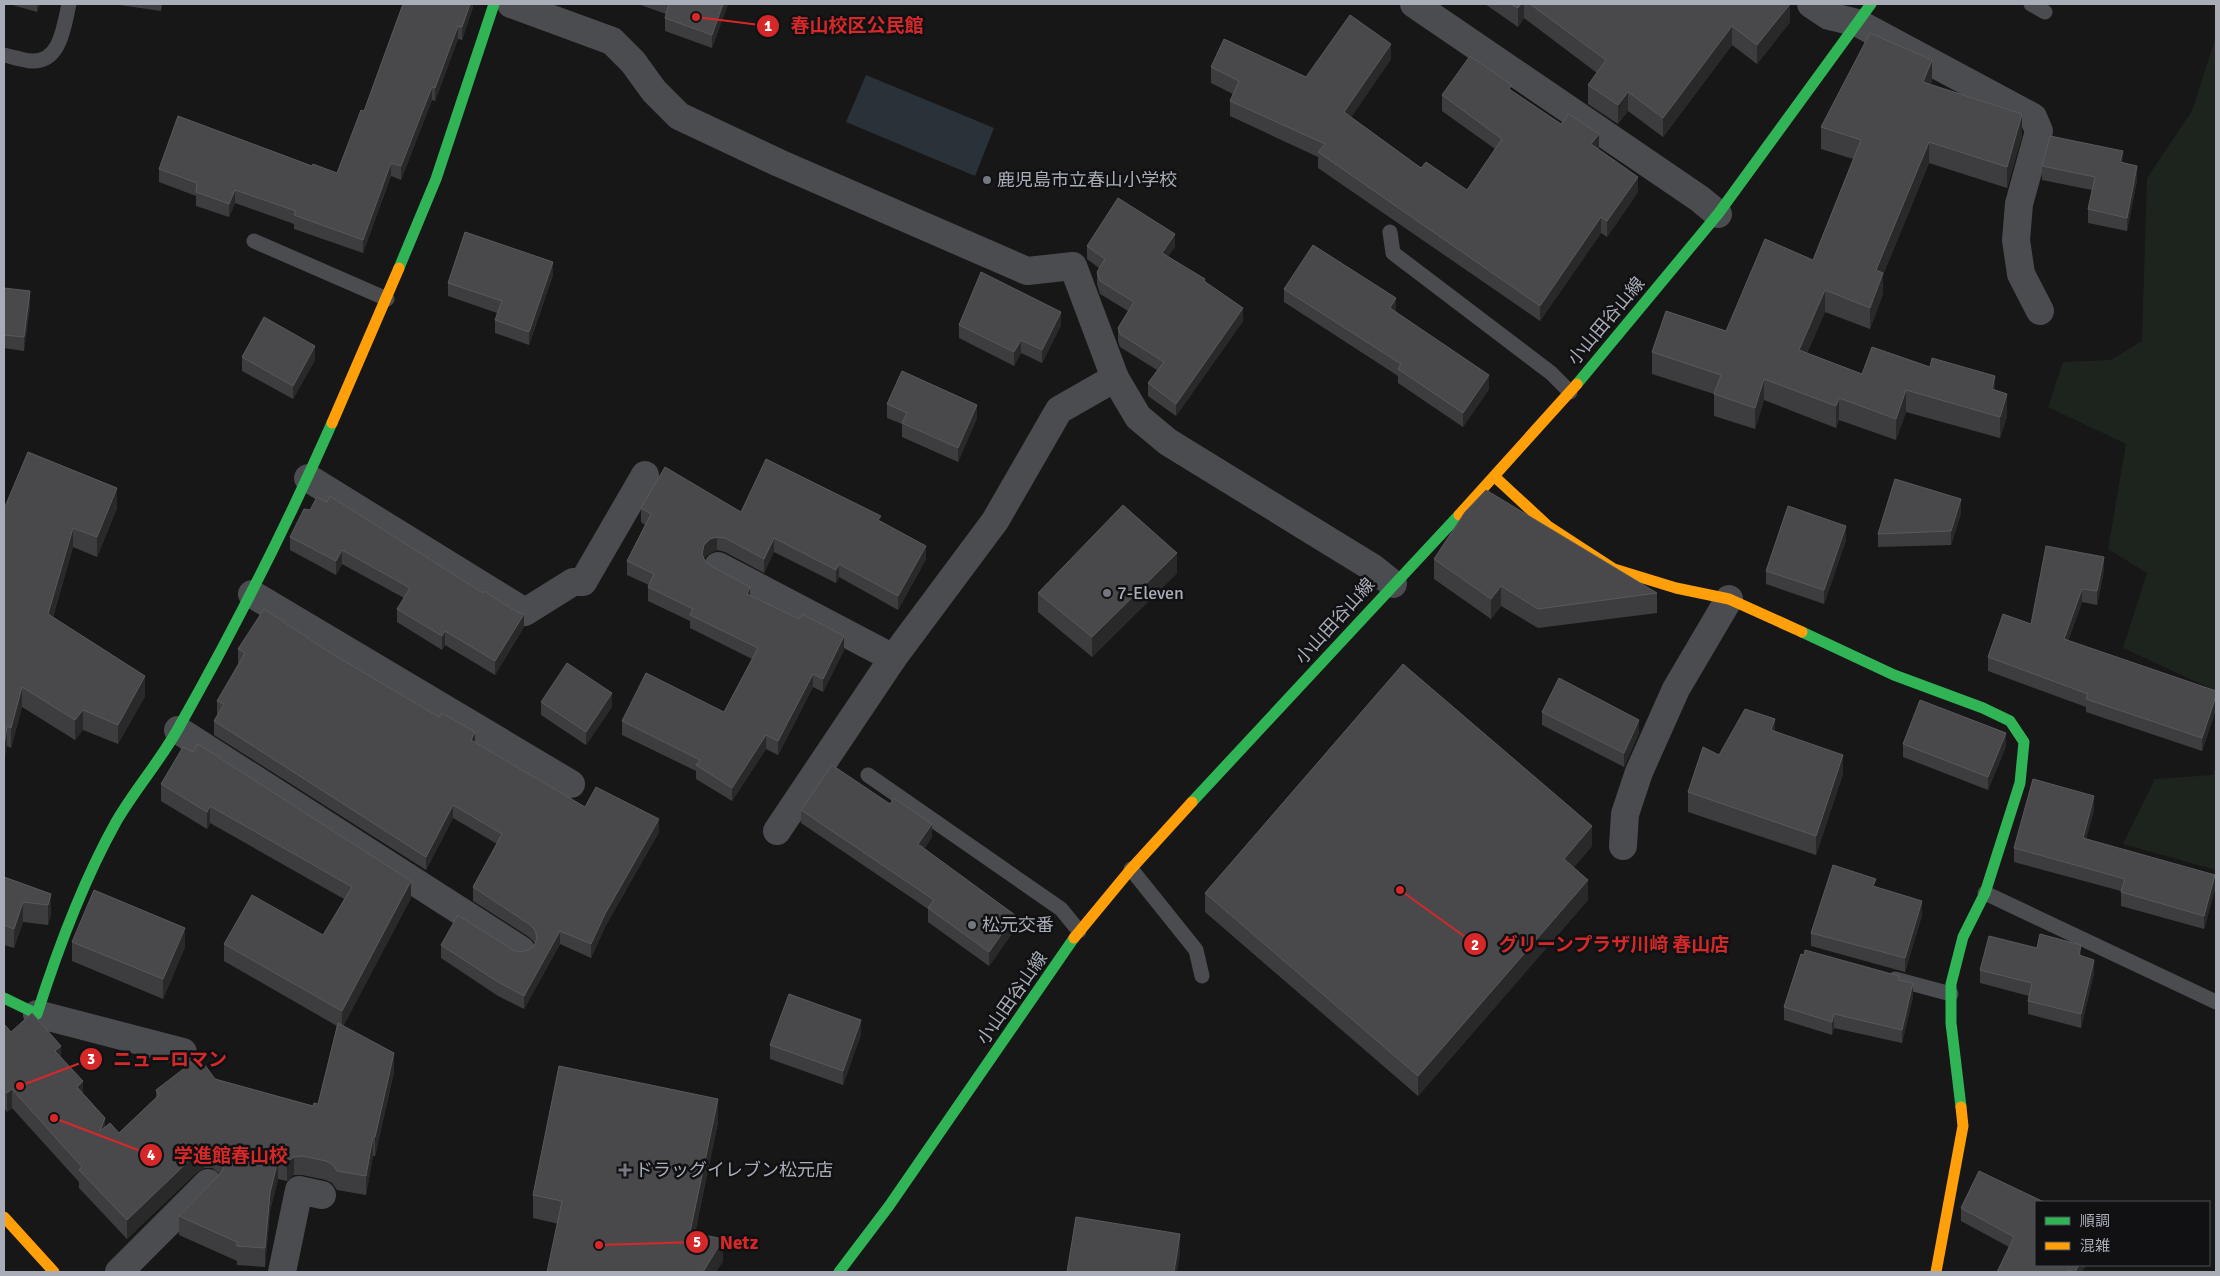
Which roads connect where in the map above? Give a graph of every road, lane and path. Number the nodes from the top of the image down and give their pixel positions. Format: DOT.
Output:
graph roads {
  1 [pos="69,4"];
  2 [pos="494,4"];
  3 [pos="511,4"];
  4 [pos="1414,4"];
  5 [pos="1811,4"];
  6 [pos="2031,4"];
  7 [pos="2044,12"];
  8 [pos="1864,14"];
  9 [pos="4,55"];
  10 [pos="1718,214"];
  11 [pos="1390,232"];
  12 [pos="254,241"];
  13 [pos="387,299"];
  14 [pos="2040,311"];
  15 [pos="1115,378"];
  16 [pos="1570,392"];
  17 [pos="645,475"];
  18 [pos="1495,477"];
  19 [pos="308,478"];
  20 [pos="718,566"];
  21 [pos="1393,584"];
  22 [pos="252,594"];
  23 [pos="1729,599"];
  24 [pos="893,658"];
  25 [pos="178,730"];
  26 [pos="868,775"];
  27 [pos="571,784"];
  28 [pos="776,831"];
  29 [pos="1623,846"];
  30 [pos="1130,869"];
  31 [pos="1985,893"];
  32 [pos="1079,931"];
  33 [pos="521,950"];
  34 [pos="1202,976"];
  35 [pos="1884,976"];
  36 [pos="1951,994"];
  37 [pos="4,998"];
  38 [pos="2216,1002"];
  39 [pos="37,1014"];
  40 [pos="183,1052"];
  41 [pos="208,1183"];
  42 [pos="322,1195"];
  43 [pos="4,1217"];
  44 [pos="54,1272"];
  45 [pos="119,1272"];
  46 [pos="282,1272"];
  47 [pos="839,1272"];
  48 [pos="1936,1272"];
  1 -- 9 [label="lane"];
  2 -- 13 [label="street"];
  3 -- 15 [label="street"];
  4 -- 10 [label="street"];
  5 -- 8 [label="street"];
  6 -- 7 [label="lane"];
  8 -- 10 [label="street, 小山田谷山線"];
  8 -- 14 [label="street"];
  10 -- 16 [label="street, 小山田谷山線"];
  11 -- 16 [label="lane"];
  12 -- 13 [label="lane"];
  13 -- 19 [label="street"];
  15 -- 21 [label="street"];
  15 -- 24 [label="street"];
  16 -- 18 [label="street, 小山田谷山線"];
  17 -- 19 [label="street"];
  18 -- 21 [label="street, 小山田谷山線"];
  18 -- 23 [label="street"];
  19 -- 22 [label="street"];
  20 -- 24 [label="street"];
  21 -- 30 [label="street, 小山田谷山線"];
  22 -- 25 [label="street"];
  22 -- 27 [label="street"];
  23 -- 29 [label="street"];
  23 -- 31 [label="street"];
  24 -- 28 [label="street"];
  25 -- 33 [label="street"];
  25 -- 39 [label="street"];
  26 -- 32 [label="lane"];
  30 -- 32 [label="street, 小山田谷山線"];
  30 -- 34 [label="lane"];
  31 -- 36 [label="street"];
  31 -- 38 [label="lane"];
  32 -- 47 [label="street, 小山田谷山線"];
  35 -- 36 [label="lane"];
  36 -- 48 [label="street"];
  37 -- 39 [label="street"];
  39 -- 40 [label="street"];
  41 -- 45 [label="street"];
  42 -- 46 [label="street"];
  43 -- 44 [label="street"];
}
